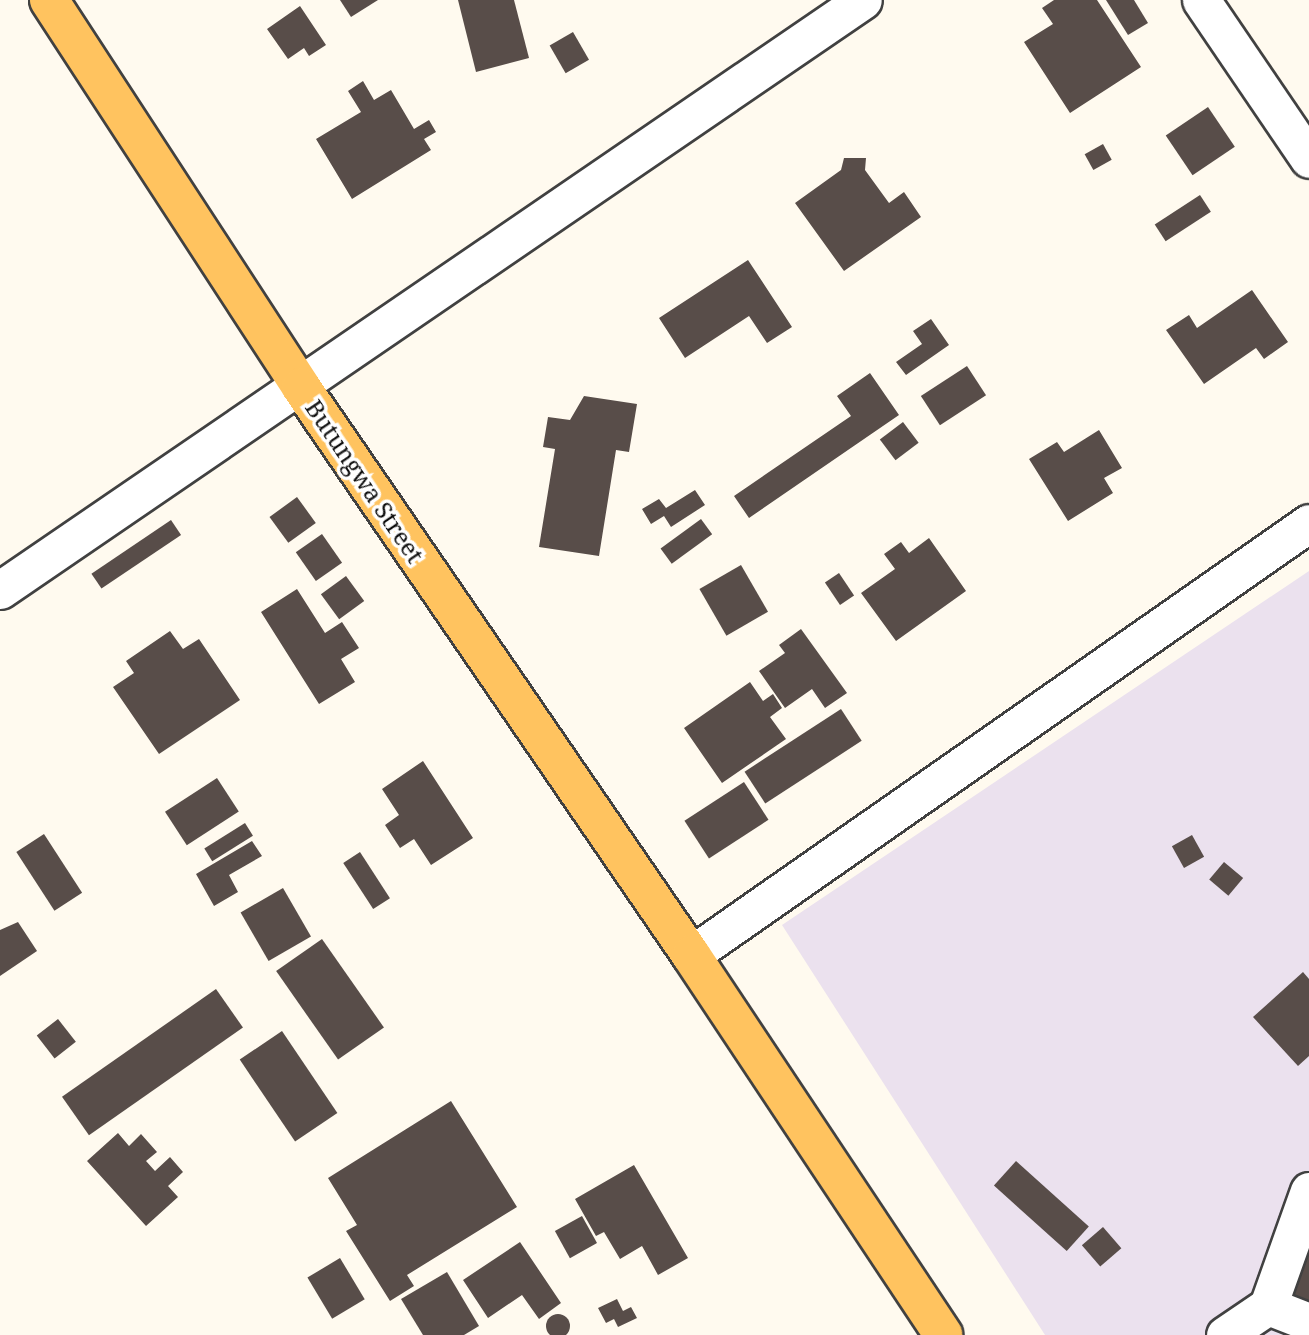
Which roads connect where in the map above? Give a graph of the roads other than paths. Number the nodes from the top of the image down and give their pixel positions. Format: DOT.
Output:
graph roads {
  1 [pos="49,0"];
  2 [pos="863,0"];
  3 [pos="1201,0"];
  4 [pos="1298,117"];
  5 [pos="1309,159"];
  6 [pos="301,387"];
  7 [pos="1309,523"];
  8 [pos="0,590"];
  9 [pos="691,955"];
  10 [pos="1309,1191"];
  11 [pos="1268,1306"];
  12 [pos="1309,1322"];
  13 [pos="943,1335"];
  14 [pos="1224,1335"];
  1 -- 6 [label="main road, Butungwa Street"];
  2 -- 6 [label="street"];
  3 -- 4 [label="street"];
  4 -- 5 [label="street"];
  6 -- 8 [label="street"];
  6 -- 9 [label="main road, Butungwa Street"];
  7 -- 9 [label="street"];
  9 -- 13 [label="main road, Butungwa Street"];
  10 -- 11 [label="street"];
  11 -- 12 [label="street"];
  11 -- 14 [label="street"];
}
